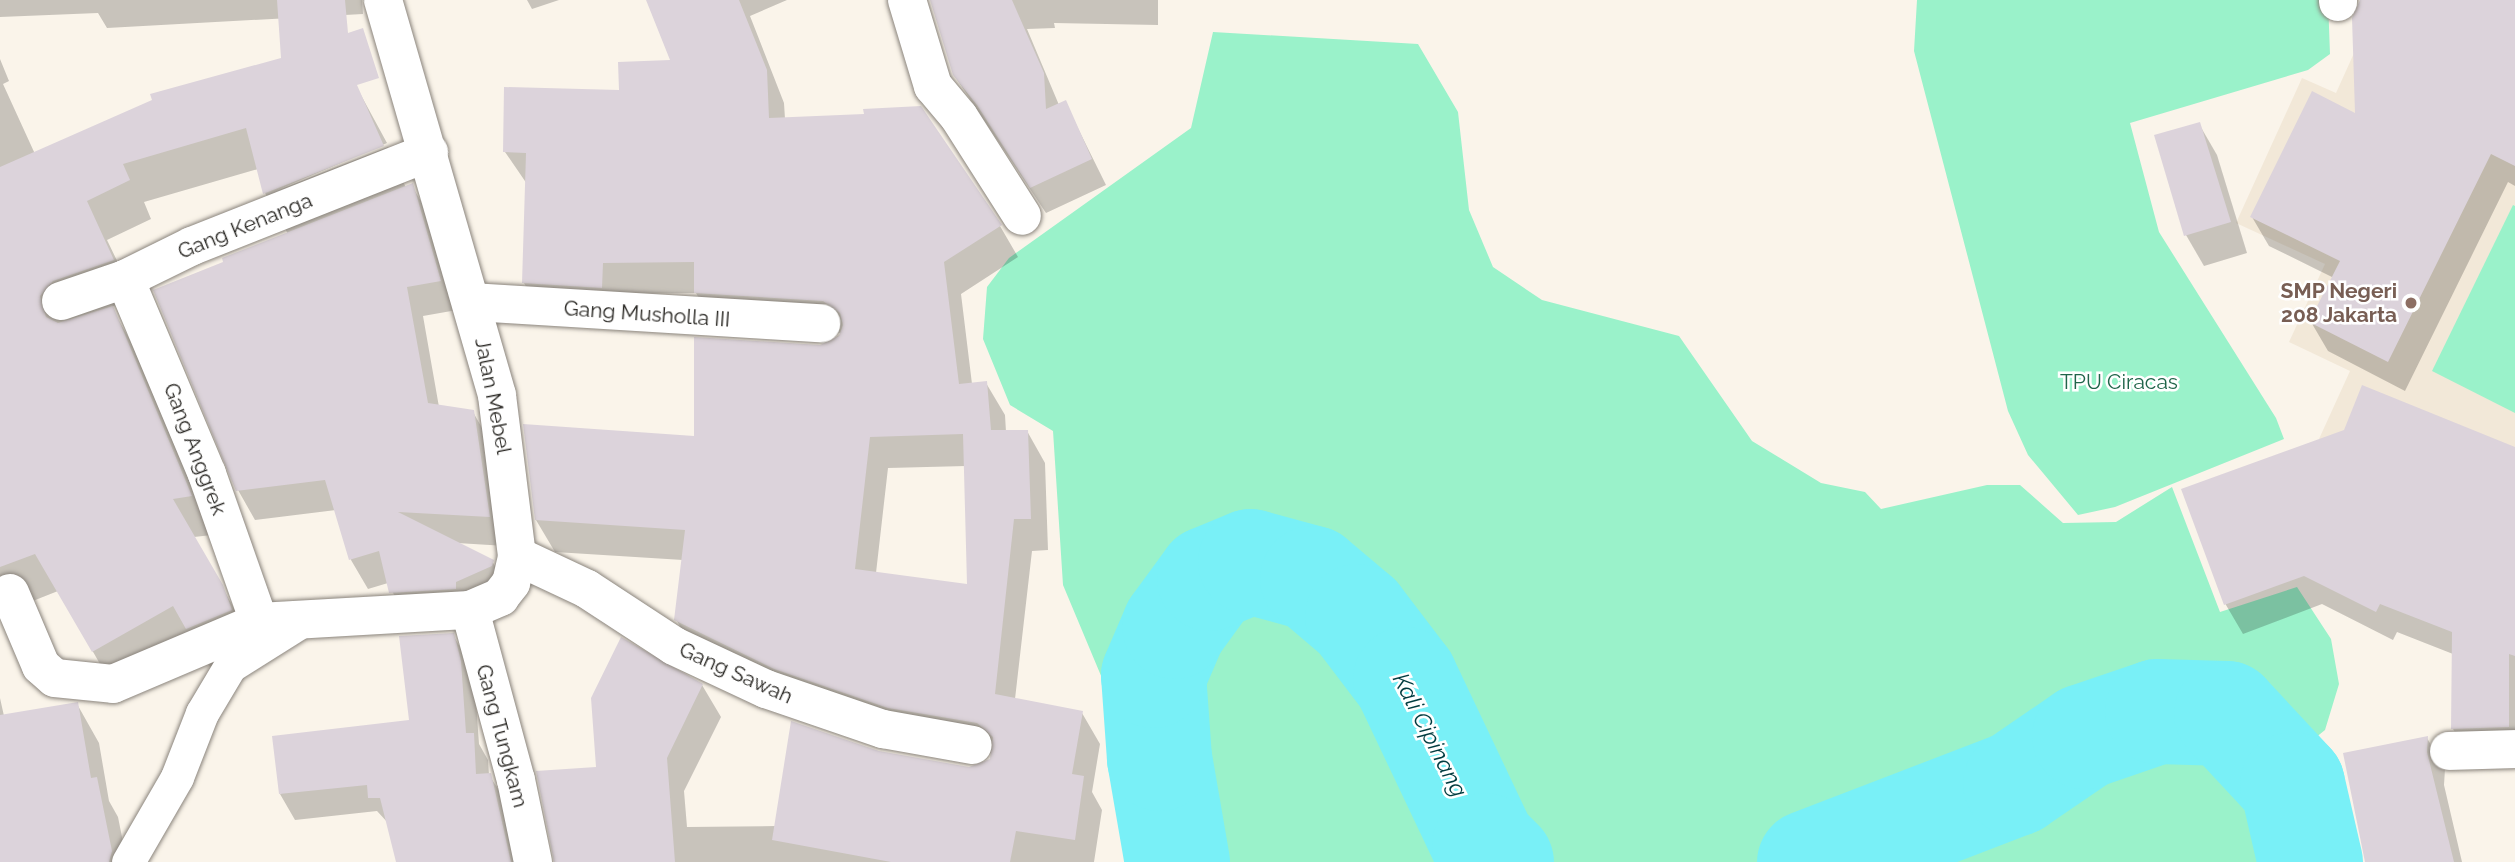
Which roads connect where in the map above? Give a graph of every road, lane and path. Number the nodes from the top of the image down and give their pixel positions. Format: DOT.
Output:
graph roads {
  1 [pos="383,0"];
  2 [pos="907,0"];
  3 [pos="429,152"];
  4 [pos="1023,216"];
  5 [pos="125,279"];
  6 [pos="61,301"];
  7 [pos="473,302"];
  8 [pos="821,323"];
  9 [pos="517,556"];
  10 [pos="10,593"];
  11 [pos="470,610"];
  12 [pos="259,622"];
  13 [pos="300,622"];
  14 [pos="973,745"];
  15 [pos="2515,749"];
  16 [pos="2449,751"];
  17 [pos="128,862"];
  18 [pos="533,862"];
  1 -- 3 [label="street, Jalan Mebel"];
  2 -- 4 [label="street"];
  3 -- 5 [label="street, Gang Kenanga"];
  3 -- 7 [label="street, Jalan Mebel"];
  5 -- 6 [label="street, Gang Kenanga"];
  5 -- 12 [label="street, Gang Anggrek"];
  7 -- 8 [label="street, Gang Musholla III"];
  7 -- 9 [label="street, Jalan Mebel"];
  9 -- 11 [label="street, Jalan Mebel"];
  9 -- 14 [label="street, Gang Sawah"];
  10 -- 12 [label="street"];
  11 -- 13 [label="street, Jalan Mebel"];
  11 -- 18 [label="street, Gang Tungkam"];
  12 -- 13 [label="street"];
  13 -- 17 [label="lane"];
  15 -- 16 [label="street"];
}
